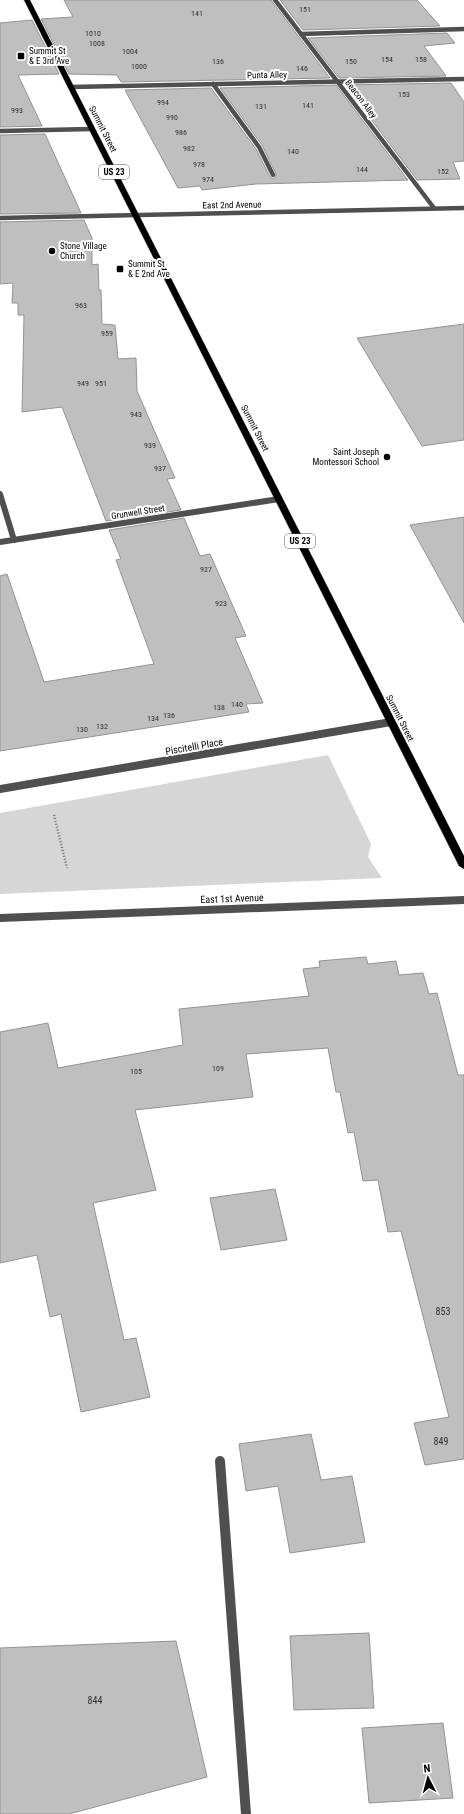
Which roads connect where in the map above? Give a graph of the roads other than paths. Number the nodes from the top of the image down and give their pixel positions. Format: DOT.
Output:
graph roads {
  1 [pos="27,0"];
  2 [pos="275,0"];
  3 [pos="464,29"];
  4 [pos="301,34"];
  5 [pos="464,79"];
  6 [pos="337,82"];
  7 [pos="214,84"];
  8 [pos="71,87"];
  9 [pos="92,129"];
  10 [pos="0,131"];
  11 [pos="273,175"];
  12 [pos="434,208"];
  13 [pos="464,208"];
  14 [pos="136,215"];
  15 [pos="0,218"];
  16 [pos="0,494"];
  17 [pos="279,499"];
  18 [pos="14,540"];
  19 [pos="0,542"];
  20 [pos="391,722"];
  21 [pos="0,788"];
  22 [pos="464,866"];
  23 [pos="464,900"];
  24 [pos="0,918"];
  25 [pos="220,1461"];
  26 [pos="246,1814"];
  1 -- 8 [label="main road, Summit Street / US 23"];
  2 -- 4 [label="street, Beacon Alley"];
  3 -- 4 [label="street"];
  4 -- 6 [label="street, Beacon Alley"];
  5 -- 6 [label="street, Punta Alley"];
  6 -- 7 [label="street, Punta Alley"];
  6 -- 12 [label="street, Beacon Alley"];
  7 -- 8 [label="street, Punta Alley"];
  7 -- 11 [label="street"];
  8 -- 9 [label="main road, Summit Street / US 23"];
  9 -- 10 [label="street"];
  9 -- 14 [label="main road, Summit Street / US 23"];
  12 -- 13 [label="street, East 2nd Avenue"];
  12 -- 14 [label="street, East 2nd Avenue"];
  14 -- 15 [label="street, East 2nd Avenue"];
  14 -- 17 [label="main road, Summit Street / US 23"];
  16 -- 18 [label="street"];
  17 -- 18 [label="street, Grunwell Street"];
  17 -- 20 [label="main road, Summit Street / US 23"];
  18 -- 19 [label="street, Grunwell Street"];
  20 -- 21 [label="street, Piscitelli Place"];
  20 -- 22 [label="main road, Summit Street / US 23"];
  23 -- 24 [label="street, East 1st Avenue"];
  25 -- 26 [label="street"];
}
